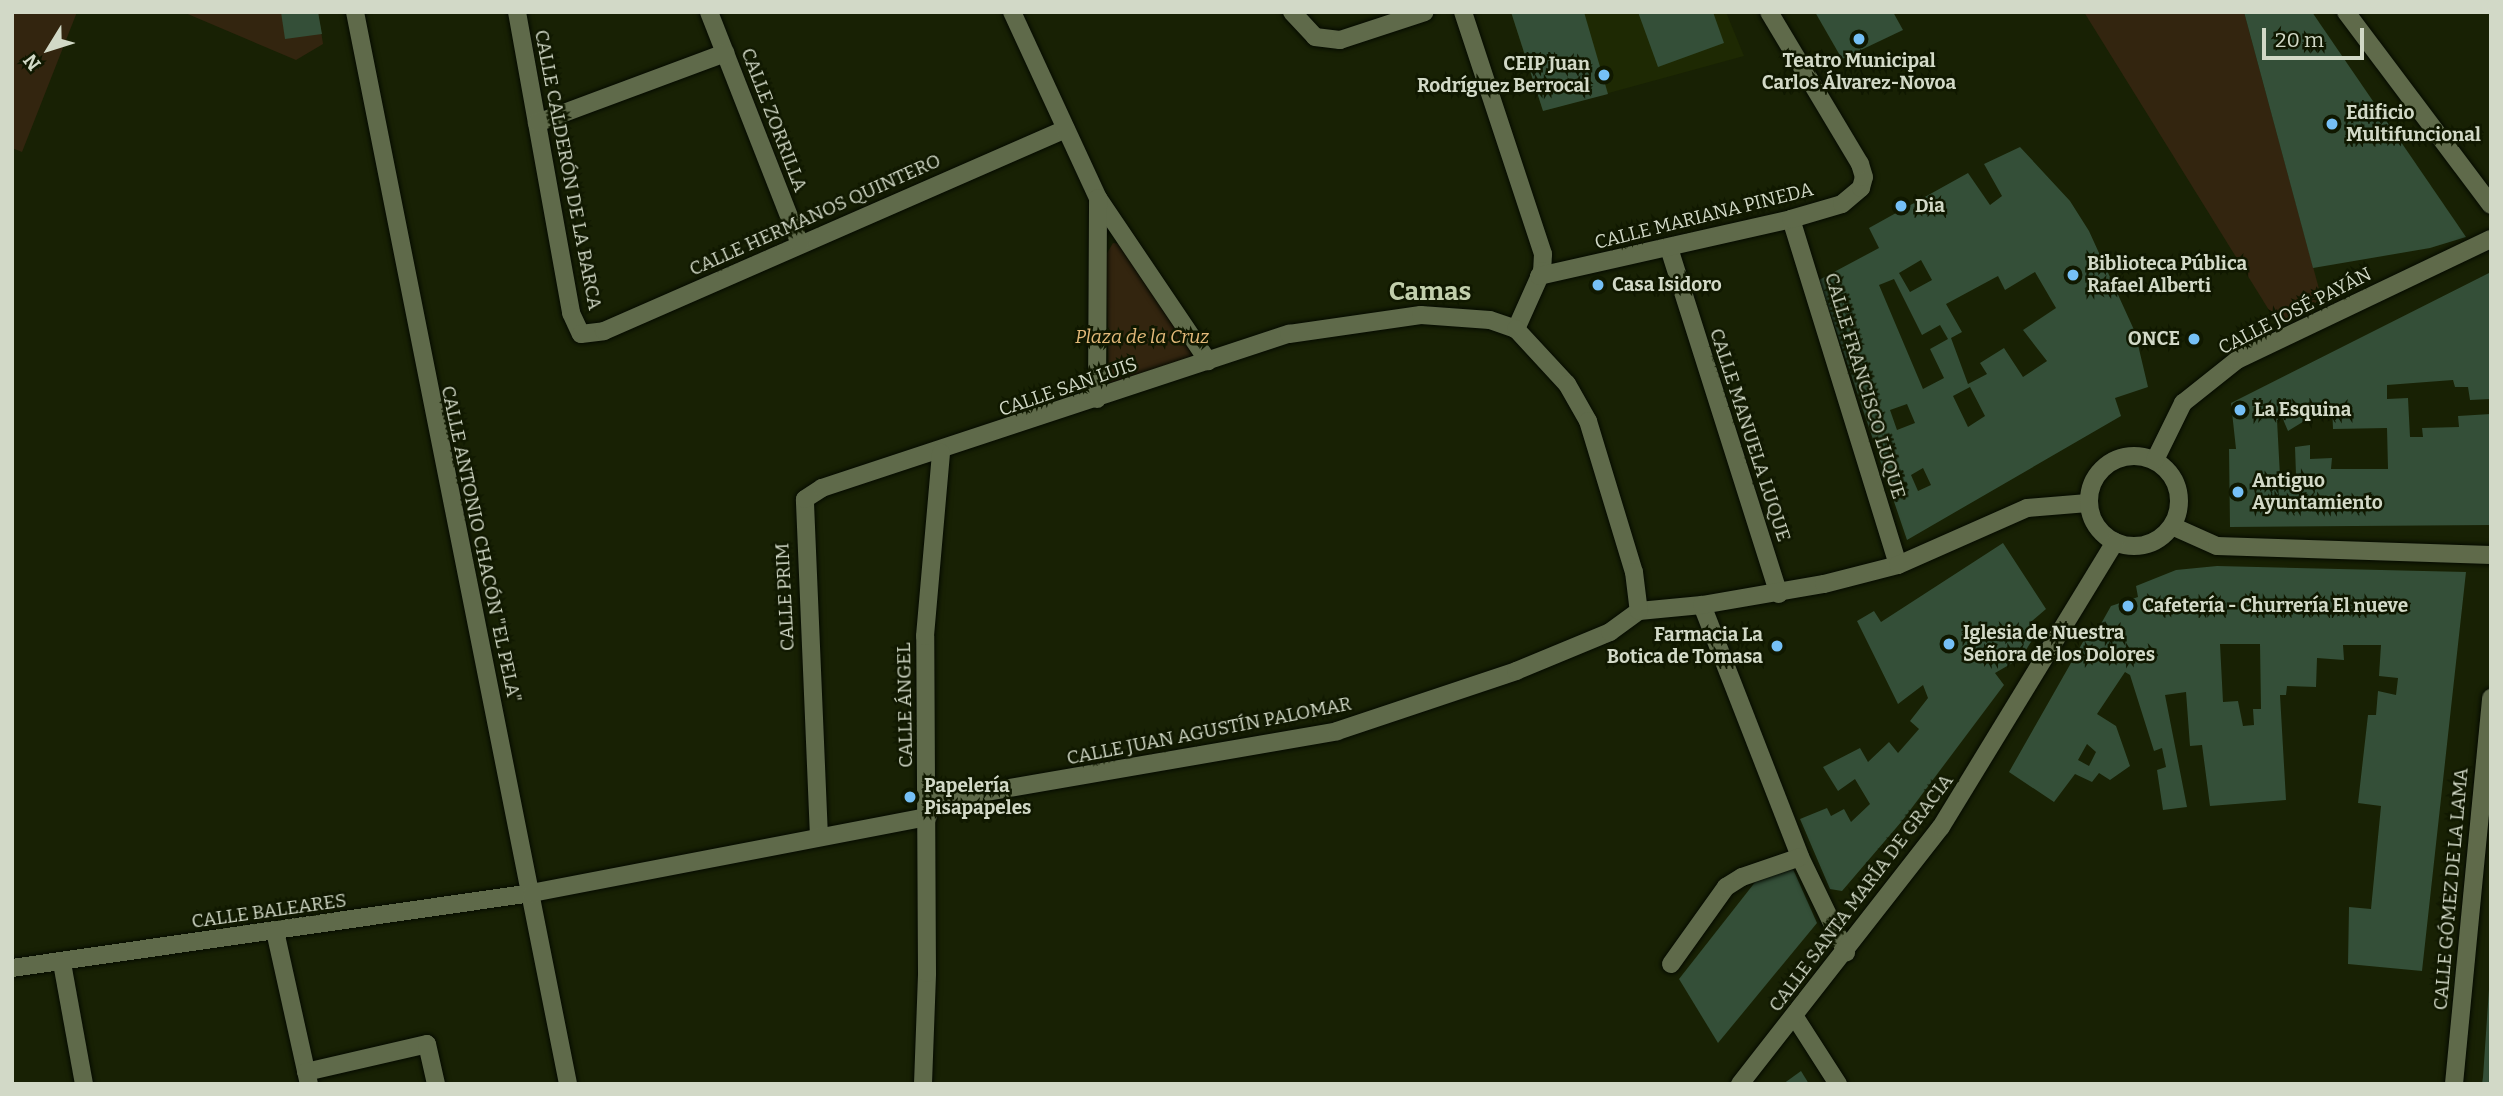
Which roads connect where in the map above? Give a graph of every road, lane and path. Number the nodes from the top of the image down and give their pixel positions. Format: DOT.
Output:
graph roads {
  1 [pos="355,12"];
  2 [pos="517,12"];
  3 [pos="709,12"];
  4 [pos="1012,12"];
  5 [pos="1292,12"];
  6 [pos="1425,12"];
  7 [pos="1463,12"];
  8 [pos="1769,12"];
  9 [pos="2346,12"];
  10 [pos="725,53"];
  11 [pos="537,123"];
  12 [pos="1066,129"];
  13 [pos="1098,198"];
  14 [pos="2491,205"];
  15 [pos="1791,219"];
  16 [pos="2491,239"];
  17 [pos="800,244"];
  18 [pos="1669,248"];
  19 [pos="1539,276"];
  20 [pos="1516,329"];
  21 [pos="581,334"];
  22 [pos="1208,361"];
  23 [pos="1097,398"];
  24 [pos="941,453"];
  25 [pos="2155,460"];
  26 [pos="2088,503"];
  27 [pos="2172,526"];
  28 [pos="2115,542"];
  29 [pos="2491,555"];
  30 [pos="1898,565"];
  31 [pos="1779,594"];
  32 [pos="1702,605"];
  33 [pos="1639,611"];
  34 [pos="2491,698"];
  35 [pos="928,810"];
  36 [pos="2485,812"];
  37 [pos="819,837"];
  38 [pos="1800,858"];
  39 [pos="533,893"];
  40 [pos="275,931"];
  41 [pos="1846,952"];
  42 [pos="62,962"];
  43 [pos="1671,964"];
  44 [pos="12,968"];
  45 [pos="1795,1017"];
  46 [pos="308,1078"];
  47 [pos="84,1084"];
  48 [pos="436,1084"];
  49 [pos="568,1084"];
  50 [pos="923,1084"];
  51 [pos="1740,1084"];
  52 [pos="1838,1084"];
  53 [pos="2454,1084"];
  1 -- 39 [label="street, CALLE ANTONIO CHACÓN \"EL PELA\""];
  2 -- 11 [label="street, CALLE CALDERÓN DE LA BARCA"];
  3 -- 10 [label="street, CALLE ZORRILLA"];
  4 -- 12 [label="street"];
  5 -- 6 [label="street"];
  7 -- 19 [label="street"];
  8 -- 15 [label="street, CALLE MARIANA PINEDA"];
  9 -- 14 [label="street"];
  10 -- 11 [label="street"];
  10 -- 17 [label="street, CALLE ZORRILLA"];
  11 -- 21 [label="street, CALLE CALDERÓN DE LA BARCA"];
  12 -- 13 [label="street"];
  12 -- 17 [label="street, CALLE HERMANOS QUINTERO"];
  13 -- 22 [label="street"];
  13 -- 23 [label="street"];
  15 -- 18 [label="street, CALLE MARIANA PINEDA"];
  15 -- 30 [label="street, CALLE FRANCISCO LUQUE"];
  16 -- 25 [label="street, CALLE JOSÉ PAYÁN"];
  17 -- 21 [label="street, CALLE HERMANOS QUINTERO"];
  18 -- 19 [label="street, CALLE MARIANA PINEDA"];
  18 -- 31 [label="street, CALLE MANUELA LUQUE"];
  19 -- 20 [label="street"];
  20 -- 22 [label="street, CALLE SAN LUIS"];
  20 -- 33 [label="street"];
  22 -- 23 [label="street, CALLE SAN LUIS"];
  23 -- 24 [label="street, CALLE SAN LUIS"];
  24 -- 35 [label="street, CALLE ÁNGEL"];
  24 -- 37 [label="street, CALLE PRIM"];
  25 -- 26 [label="street"];
  25 -- 27 [label="street"];
  26 -- 28 [label="street"];
  26 -- 30 [label="street"];
  27 -- 28 [label="street"];
  27 -- 29 [label="street"];
  28 -- 41 [label="street, CALLE SANTA MARÍA DE GRACIA"];
  30 -- 31 [label="street"];
  31 -- 32 [label="street"];
  32 -- 33 [label="street"];
  32 -- 38 [label="street"];
  33 -- 35 [label="street, CALLE JUAN AGUSTÍN PALOMAR"];
  34 -- 36 [label="street, CALLE GÓMEZ DE LA LAMA"];
  35 -- 37 [label="street, CALLE JUAN AGUSTÍN PALOMAR"];
  35 -- 50 [label="street, CALLE ÁNGEL"];
  36 -- 53 [label="street, CALLE GÓMEZ DE LA LAMA"];
  37 -- 39 [label="street, CALLE JUAN AGUSTÍN PALOMAR"];
  38 -- 41 [label="street"];
  38 -- 43 [label="street"];
  39 -- 40 [label="street, CALLE BALEARES"];
  39 -- 49 [label="street, CALLE ANTONIO CHACÓN \"EL PELA\""];
  40 -- 42 [label="street, CALLE BALEARES"];
  40 -- 46 [label="street"];
  41 -- 45 [label="street, CALLE SANTA MARÍA DE GRACIA"];
  42 -- 44 [label="street, CALLE BALEARES"];
  42 -- 47 [label="street"];
  45 -- 51 [label="street, CALLE SANTA MARÍA DE GRACIA"];
  45 -- 52 [label="street"];
  46 -- 48 [label="street"];
}
